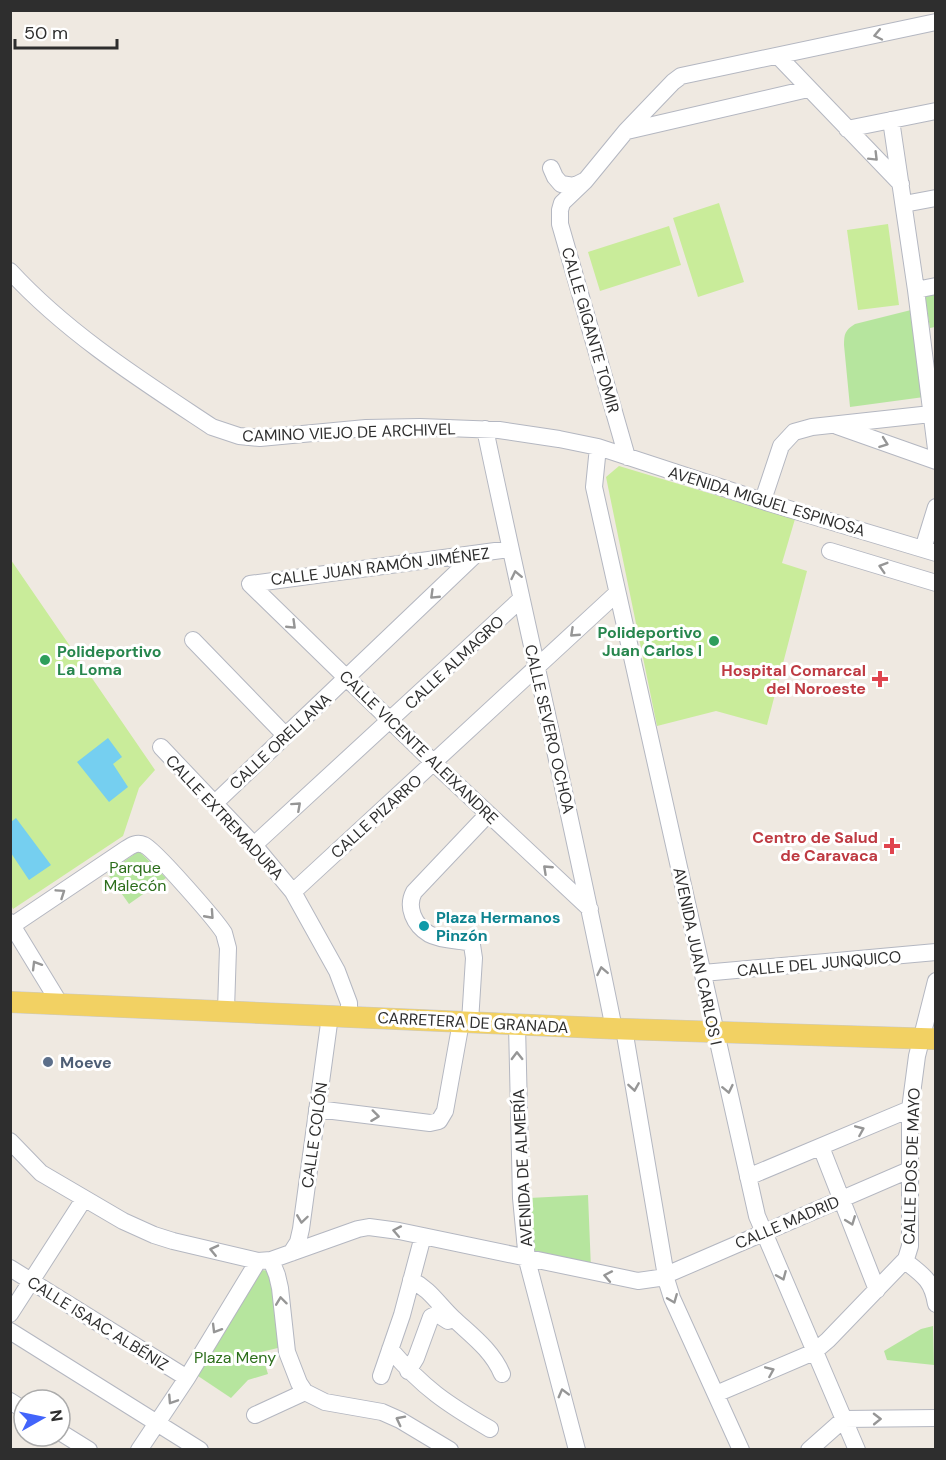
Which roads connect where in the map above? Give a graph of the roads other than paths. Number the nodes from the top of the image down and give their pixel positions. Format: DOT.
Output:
graph roads {
  1 [pos="936,22"];
  2 [pos="778,56"];
  3 [pos="808,89"];
  4 [pos="936,111"];
  5 [pos="891,120"];
  6 [pos="847,129"];
  7 [pos="626,131"];
  8 [pos="585,181"];
  9 [pos="901,184"];
  10 [pos="936,198"];
  11 [pos="904,204"];
  12 [pos="561,206"];
  13 [pos="10,271"];
  14 [pos="936,286"];
  15 [pos="916,290"];
  16 [pos="931,414"];
  17 [pos="833,425"];
  18 [pos="485,429"];
  19 [pos="598,447"];
  20 [pos="936,448"];
  21 [pos="627,457"];
  22 [pos="936,461"];
  23 [pos="763,501"];
  24 [pos="936,507"];
  25 [pos="510,549"];
  26 [pos="830,551"];
  27 [pos="929,551"];
  28 [pos="476,554"];
  29 [pos="936,583"];
  30 [pos="250,584"];
  31 [pos="617,593"];
  32 [pos="521,599"];
  33 [pos="193,640"];
  34 [pos="536,669"];
  35 [pos="347,678"];
  36 [pos="391,720"];
  37 [pos="285,735"];
  38 [pos="161,747"];
  39 [pos="434,763"];
  40 [pos="215,803"];
  41 [pos="488,814"];
  42 [pos="254,845"];
  43 [pos="292,892"];
  44 [pos="590,909"];
  45 [pos="11,925"];
  46 [pos="936,952"];
  47 [pos="703,973"];
  48 [pos="936,981"];
  49 [pos="10,1002"];
  50 [pos="60,1004"];
  51 [pos="226,1010"];
  52 [pos="340,1016"];
  53 [pos="466,1022"];
  54 [pos="517,1024"];
  55 [pos="619,1029"];
  56 [pos="715,1032"];
  57 [pos="928,1039"];
  58 [pos="317,1109"];
  59 [pos="910,1109"];
  60 [pos="10,1141"];
  61 [pos="821,1147"];
  62 [pos="909,1170"];
  63 [pos="748,1177"];
  64 [pos="84,1199"];
  65 [pos="842,1199"];
  66 [pos="763,1232"];
  67 [pos="423,1236"];
  68 [pos="291,1253"];
  69 [pos="527,1260"];
  70 [pos="905,1260"];
  71 [pos="264,1261"];
  72 [pos="10,1268"];
  73 [pos="665,1275"];
  74 [pos="411,1280"];
  75 [pos="31,1281"];
  76 [pos="877,1290"];
  77 [pos="936,1304"];
  78 [pos="10,1314"];
  79 [pos="451,1316"];
  80 [pos="10,1331"];
  81 [pos="390,1349"];
  82 [pos="814,1352"];
  83 [pos="408,1371"];
  84 [pos="502,1374"];
  85 [pos="381,1376"];
  86 [pos="186,1378"];
  87 [pos="305,1392"];
  88 [pos="716,1394"];
  89 [pos="255,1415"];
  90 [pos="936,1418"];
  91 [pos="844,1419"];
  92 [pos="157,1422"];
  93 [pos="490,1429"];
  94 [pos="72,1439"];
  95 [pos="89,1449"];
  96 [pos="139,1449"];
  97 [pos="200,1449"];
  98 [pos="450,1449"];
  99 [pos="578,1449"];
  100 [pos="741,1449"];
  101 [pos="809,1449"];
  102 [pos="857,1449"];
  1 -- 2 [label="street, one-way"];
  2 -- 3 [label="street"];
  2 -- 7 [label="street"];
  3 -- 6 [label="street"];
  3 -- 7 [label="street"];
  4 -- 5 [label="street"];
  5 -- 6 [label="street"];
  5 -- 9 [label="street"];
  6 -- 9 [label="street, one-way"];
  7 -- 8 [label="street"];
  8 -- 12 [label="street"];
  8 -- 12 [label="street, CALLE GIGANTE TOMIR"];
  9 -- 11 [label="street"];
  10 -- 11 [label="street"];
  11 -- 15 [label="street"];
  12 -- 21 [label="street, CALLE GIGANTE TOMIR"];
  13 -- 18 [label="street, CAMINO VIEJO DE ARCHIVEL"];
  14 -- 15 [label="street"];
  15 -- 16 [label="street"];
  16 -- 17 [label="street"];
  16 -- 20 [label="street"];
  17 -- 22 [label="street, one-way"];
  17 -- 23 [label="street"];
  18 -- 19 [label="street, CAMINO VIEJO DE ARCHIVEL"];
  18 -- 25 [label="street, CALLE SEVERO OCHOA"];
  19 -- 21 [label="street, AVENIDA MIGUEL ESPINOSA"];
  19 -- 31 [label="street, AVENIDA JUAN CARLOS I"];
  21 -- 23 [label="street, AVENIDA MIGUEL ESPINOSA"];
  23 -- 27 [label="street, AVENIDA MIGUEL ESPINOSA"];
  24 -- 27 [label="street"];
  25 -- 28 [label="street, CALLE JUAN RAMÓN JIMÉNEZ"];
  32 -- 25 [label="street, CALLE SEVERO OCHOA, one-way"];
  29 -- 26 [label="street, one-way"];
  28 -- 30 [label="street, CALLE JUAN RAMÓN JIMÉNEZ"];
  28 -- 35 [label="street, CALLE ORELLANA, one-way"];
  30 -- 35 [label="street, CALLE VICENTE ALEIXANDRE, one-way"];
  31 -- 34 [label="street, CALLE PIZARRO, one-way"];
  31 -- 47 [label="street, AVENIDA JUAN CARLOS I"];
  32 -- 34 [label="street, CALLE SEVERO OCHOA"];
  32 -- 36 [label="street, CALLE ALMAGRO"];
  33 -- 37 [label="street"];
  34 -- 39 [label="street, CALLE PIZARRO"];
  34 -- 44 [label="street, CALLE SEVERO OCHOA"];
  35 -- 36 [label="street, CALLE VICENTE ALEIXANDRE"];
  35 -- 37 [label="street, CALLE ORELLANA"];
  36 -- 39 [label="street, CALLE VICENTE ALEIXANDRE"];
  42 -- 36 [label="street, CALLE ALMAGRO, one-way"];
  37 -- 40 [label="street, CALLE ORELLANA"];
  38 -- 40 [label="street, CALLE EXTREMADURA"];
  39 -- 41 [label="street, CALLE VICENTE ALEIXANDRE"];
  39 -- 43 [label="street, CALLE PIZARRO"];
  40 -- 42 [label="street, CALLE EXTREMADURA"];
  44 -- 41 [label="street, CALLE VICENTE ALEIXANDRE, one-way"];
  41 -- 53 [label="street"];
  42 -- 43 [label="street, CALLE EXTREMADURA"];
  43 -- 52 [label="street, CALLE EXTREMADURA"];
  55 -- 44 [label="street, CALLE SEVERO OCHOA, one-way"];
  50 -- 45 [label="street, one-way"];
  45 -- 51 [label="street, one-way"];
  46 -- 47 [label="street, CALLE DEL JUNQUICO"];
  47 -- 56 [label="street, AVENIDA JUAN CARLOS I"];
  48 -- 57 [label="street, CALLE DOS DE MAYO"];
  49 -- 50 [label="main road, CARRETERA DE GRANADA"];
  50 -- 51 [label="main road, CARRETERA DE GRANADA"];
  51 -- 52 [label="main road, CARRETERA DE GRANADA"];
  52 -- 53 [label="main road, CARRETERA DE GRANADA"];
  52 -- 58 [label="street, CALLE COLÓN"];
  53 -- 54 [label="main road, CARRETERA DE GRANADA"];
  58 -- 53 [label="street, one-way"];
  54 -- 55 [label="main road, CARRETERA DE GRANADA"];
  69 -- 54 [label="street, AVENIDA DE ALMERÍA, one-way"];
  55 -- 56 [label="main road, CARRETERA DE GRANADA"];
  55 -- 73 [label="street, CALLE SEVERO OCHOA, one-way"];
  56 -- 57 [label="main road, CARRETERA DE GRANADA"];
  56 -- 63 [label="street, AVENIDA JUAN CARLOS I, one-way"];
  57 -- 59 [label="street, CALLE DOS DE MAYO"];
  58 -- 68 [label="street, CALLE COLÓN, one-way"];
  61 -- 59 [label="street, one-way"];
  59 -- 62 [label="street, CALLE DOS DE MAYO"];
  60 -- 64 [label="street"];
  61 -- 63 [label="street"];
  61 -- 65 [label="street"];
  62 -- 65 [label="street, CALLE MADRID"];
  62 -- 70 [label="street, CALLE DOS DE MAYO"];
  63 -- 66 [label="street, AVENIDA JUAN CARLOS I"];
  71 -- 64 [label="street, one-way"];
  64 -- 75 [label="street"];
  65 -- 66 [label="street, CALLE MADRID"];
  65 -- 76 [label="street, one-way"];
  66 -- 73 [label="street, CALLE MADRID"];
  66 -- 82 [label="street, AVENIDA JUAN CARLOS I, one-way"];
  67 -- 68 [label="street, CALLE MADRID, one-way"];
  67 -- 69 [label="street, CALLE MADRID"];
  67 -- 74 [label="street"];
  68 -- 71 [label="street, CALLE MADRID"];
  73 -- 69 [label="street, CALLE MADRID, one-way"];
  99 -- 69 [label="street, AVENIDA DE ALMERÍA, one-way"];
  70 -- 76 [label="street, CALLE DOS DE MAYO"];
  70 -- 77 [label="street"];
  71 -- 86 [label="street, one-way"];
  87 -- 71 [label="street, one-way"];
  72 -- 75 [label="street, CALLE ISAAC ALBÉNIZ"];
  73 -- 88 [label="street, CALLE SEVERO OCHOA, one-way"];
  74 -- 79 [label="street"];
  74 -- 81 [label="street"];
  75 -- 78 [label="street"];
  75 -- 86 [label="street, CALLE ISAAC ALBÉNIZ"];
  76 -- 82 [label="street, CALLE DOS DE MAYO"];
  79 -- 83 [label="street"];
  79 -- 84 [label="street"];
  80 -- 92 [label="street"];
  81 -- 83 [label="street"];
  81 -- 85 [label="street"];
  88 -- 82 [label="street, CALLE DOS DE MAYO, one-way"];
  82 -- 91 [label="street, AVENIDA JUAN CARLOS I"];
  83 -- 93 [label="street"];
  86 -- 92 [label="street, one-way"];
  87 -- 89 [label="street"];
  98 -- 87 [label="street, one-way"];
  88 -- 100 [label="street, CALLE SEVERO OCHOA"];
  91 -- 90 [label="street, one-way"];
  91 -- 101 [label="street"];
  91 -- 102 [label="street, AVENIDA JUAN CARLOS I"];
  92 -- 96 [label="street"];
  92 -- 97 [label="street"];
  94 -- 95 [label="street"];
}
